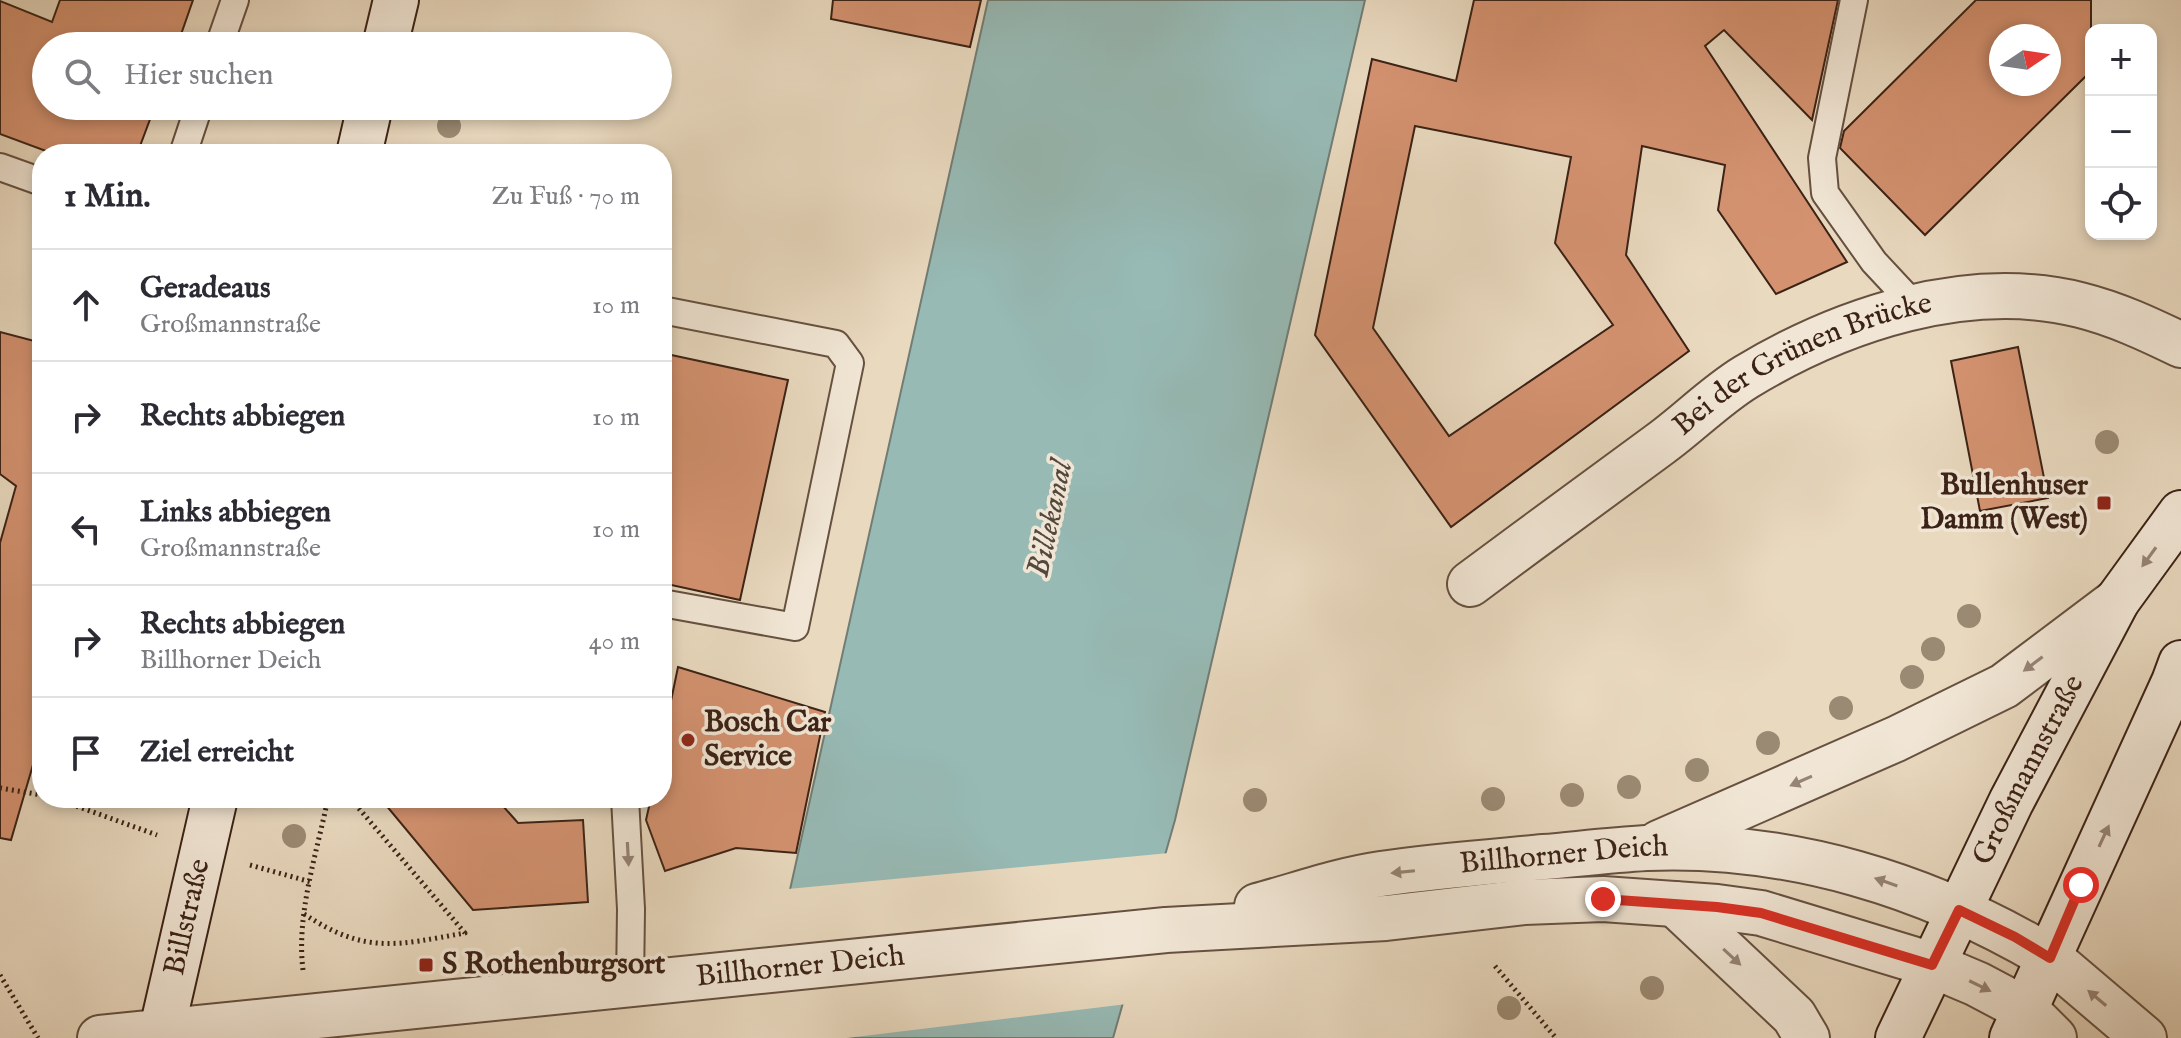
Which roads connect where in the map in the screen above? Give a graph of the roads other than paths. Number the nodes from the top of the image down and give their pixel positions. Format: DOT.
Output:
graph roads {
  1 [pos="235,0"];
  2 [pos="396,0"];
  3 [pos="1854,0"];
  4 [pos="224,32"];
  5 [pos="388,32"];
  6 [pos="194,120"];
  7 [pos="367,120"];
  8 [pos="186,144"];
  9 [pos="361,144"];
  10 [pos="0,167"];
  11 [pos="32,178"];
  12 [pos="1916,307"];
  13 [pos="672,312"];
  14 [pos="2181,345"];
  15 [pos="2181,513"];
  16 [pos="1470,584"];
  17 [pos="2117,601"];
  18 [pos="672,605"];
  19 [pos="2181,663"];
  20 [pos="213,808"];
  21 [pos="626,808"];
  22 [pos="1648,848"];
  23 [pos="1675,904"];
  24 [pos="1959,910"];
  25 [pos="1166,930"];
  26 [pos="2050,958"];
  27 [pos="1932,965"];
  28 [pos="630,984"];
  29 [pos="2031,1029"];
  30 [pos="161,1035"];
  31 [pos="100,1038"];
  32 [pos="1807,1038"];
  33 [pos="1898,1038"];
  34 [pos="2144,1038"];
  1 -- 4 [label="lane"];
  2 -- 5 [label="street"];
  3 -- 12 [label="lane"];
  6 -- 8 [label="lane"];
  7 -- 9 [label="street"];
  10 -- 11 [label="lane"];
  12 -- 14 [label="street, Bei der Grünen Brücke"];
  12 -- 16 [label="street, Bei der Grünen Brücke"];
  13 -- 18 [label="lane"];
  15 -- 17 [label="street, Großmannstraße, one-way"];
  17 -- 22 [label="street, one-way"];
  17 -- 24 [label="street, Großmannstraße"];
  26 -- 19 [label="street, one-way"];
  20 -- 30 [label="street, Billstraße"];
  21 -- 28 [label="lane, one-way"];
  24 -- 22 [label="street, Billhorner Deich, one-way"];
  22 -- 25 [label="street, Billhorner Deich, one-way"];
  23 -- 25 [label="street, Billhorner Deich"];
  23 -- 27 [label="street, Billhorner Deich"];
  23 -- 32 [label="street, one-way"];
  24 -- 26 [label="street, Billhorner Deich"];
  24 -- 27 [label="street, Großmannstraße"];
  25 -- 28 [label="street, Billhorner Deich"];
  26 -- 29 [label="street"];
  34 -- 26 [label="street, Billhorner Deich, one-way"];
  27 -- 29 [label="street, Billhorner Deich, one-way"];
  27 -- 33 [label="street, Großmannstraße"];
  28 -- 30 [label="street, Billhorner Deich"];
  30 -- 31 [label="street, Billhorner Deich"];
}
